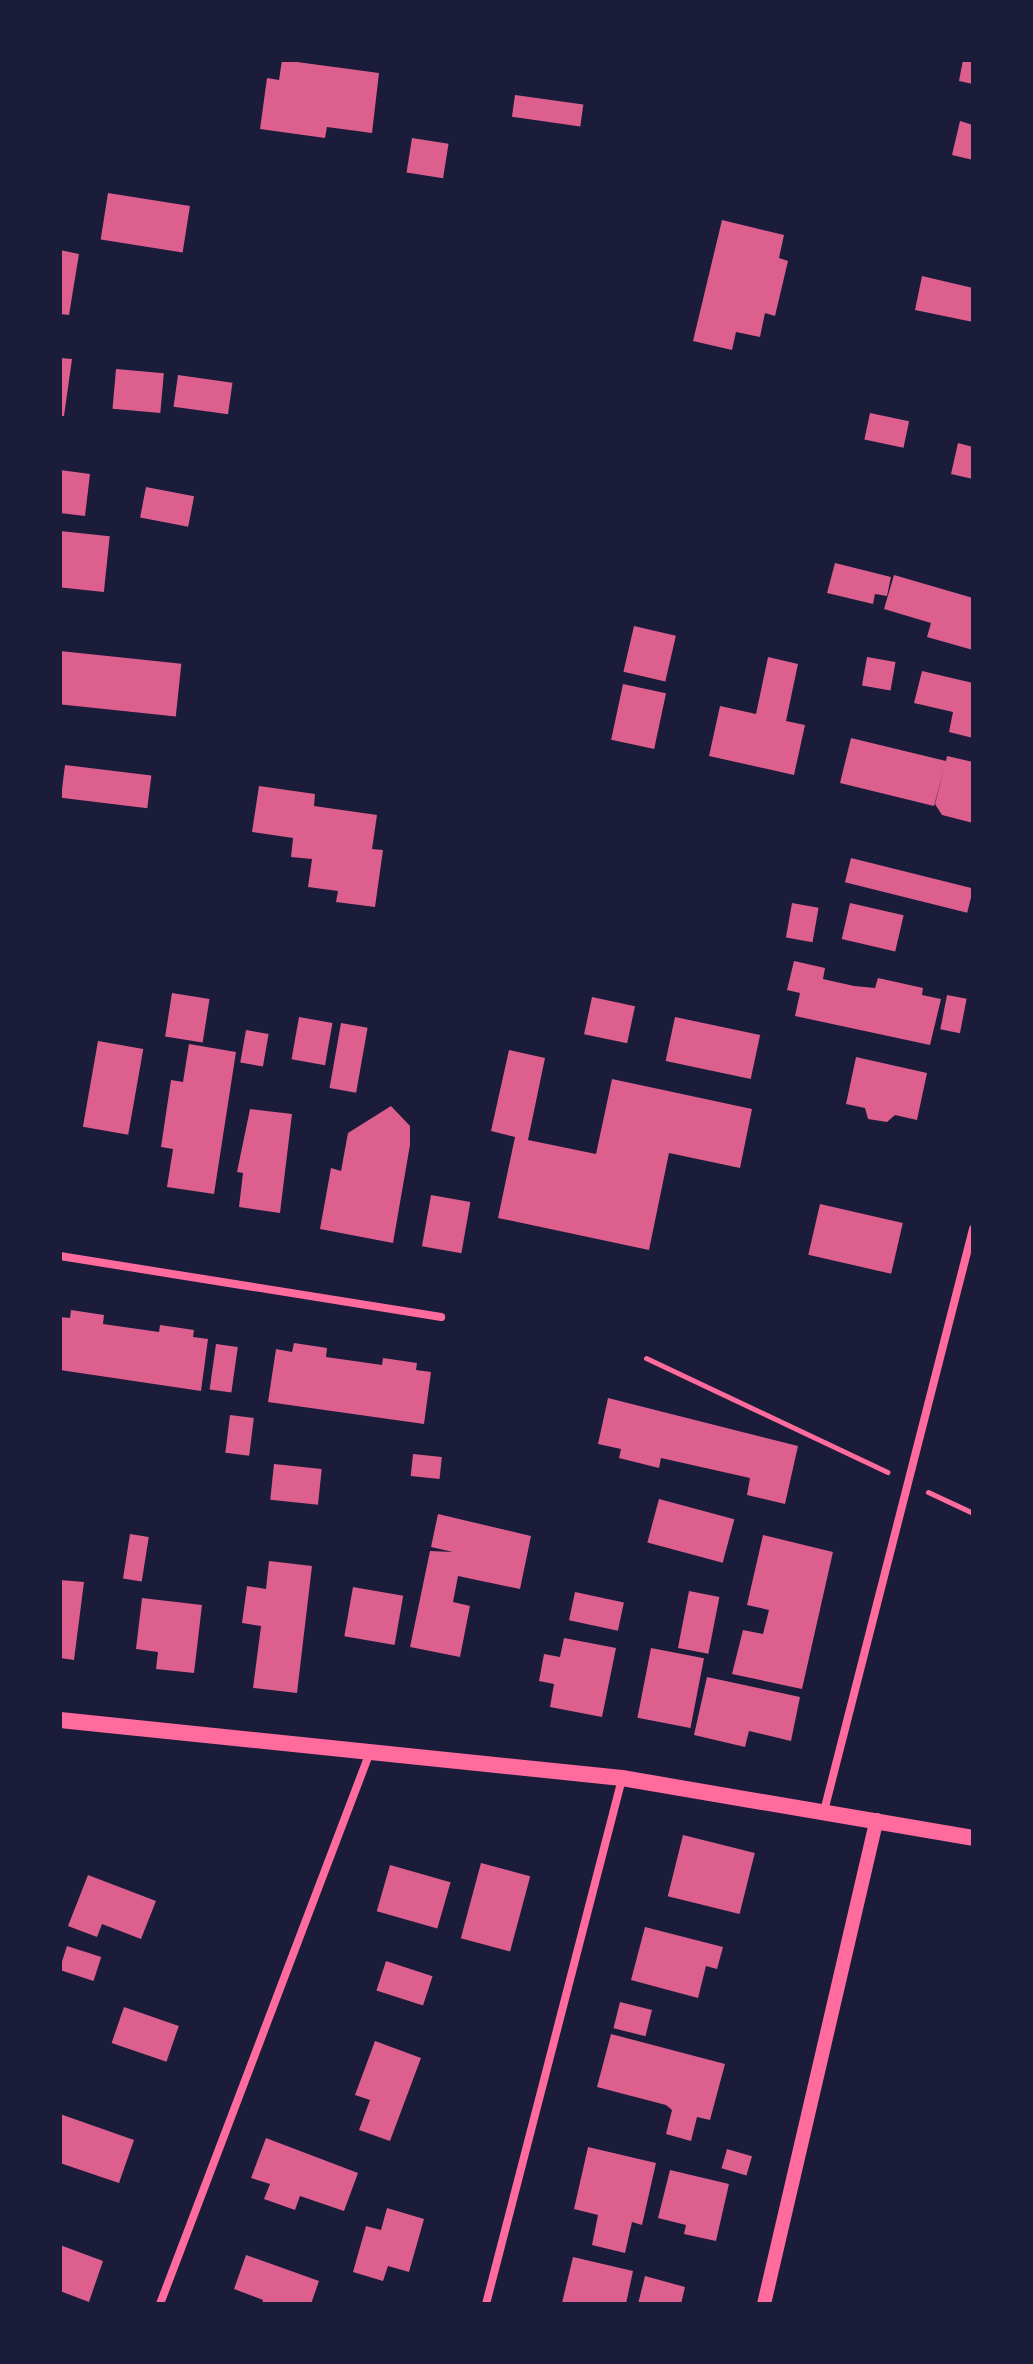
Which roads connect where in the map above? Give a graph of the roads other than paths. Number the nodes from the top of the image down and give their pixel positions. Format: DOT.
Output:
graph roads {
  1 [pos="973,1229"];
  2 [pos="60,1256"];
  3 [pos="441,1317"];
  4 [pos="60,1720"];
  5 [pos="372,1749"];
  6 [pos="622,1778"];
  7 [pos="824,1811"];
  8 [pos="877,1820"];
  9 [pos="973,1838"];
  10 [pos="160,2304"];
  11 [pos="486,2304"];
  12 [pos="764,2304"];
  1 -- 7 [label="street"];
  2 -- 3 [label="street"];
  4 -- 5 [label="main road"];
  5 -- 6 [label="main road"];
  5 -- 10 [label="street"];
  6 -- 7 [label="main road"];
  6 -- 11 [label="street"];
  7 -- 8 [label="main road"];
  8 -- 9 [label="main road"];
  8 -- 12 [label="street"];
}
